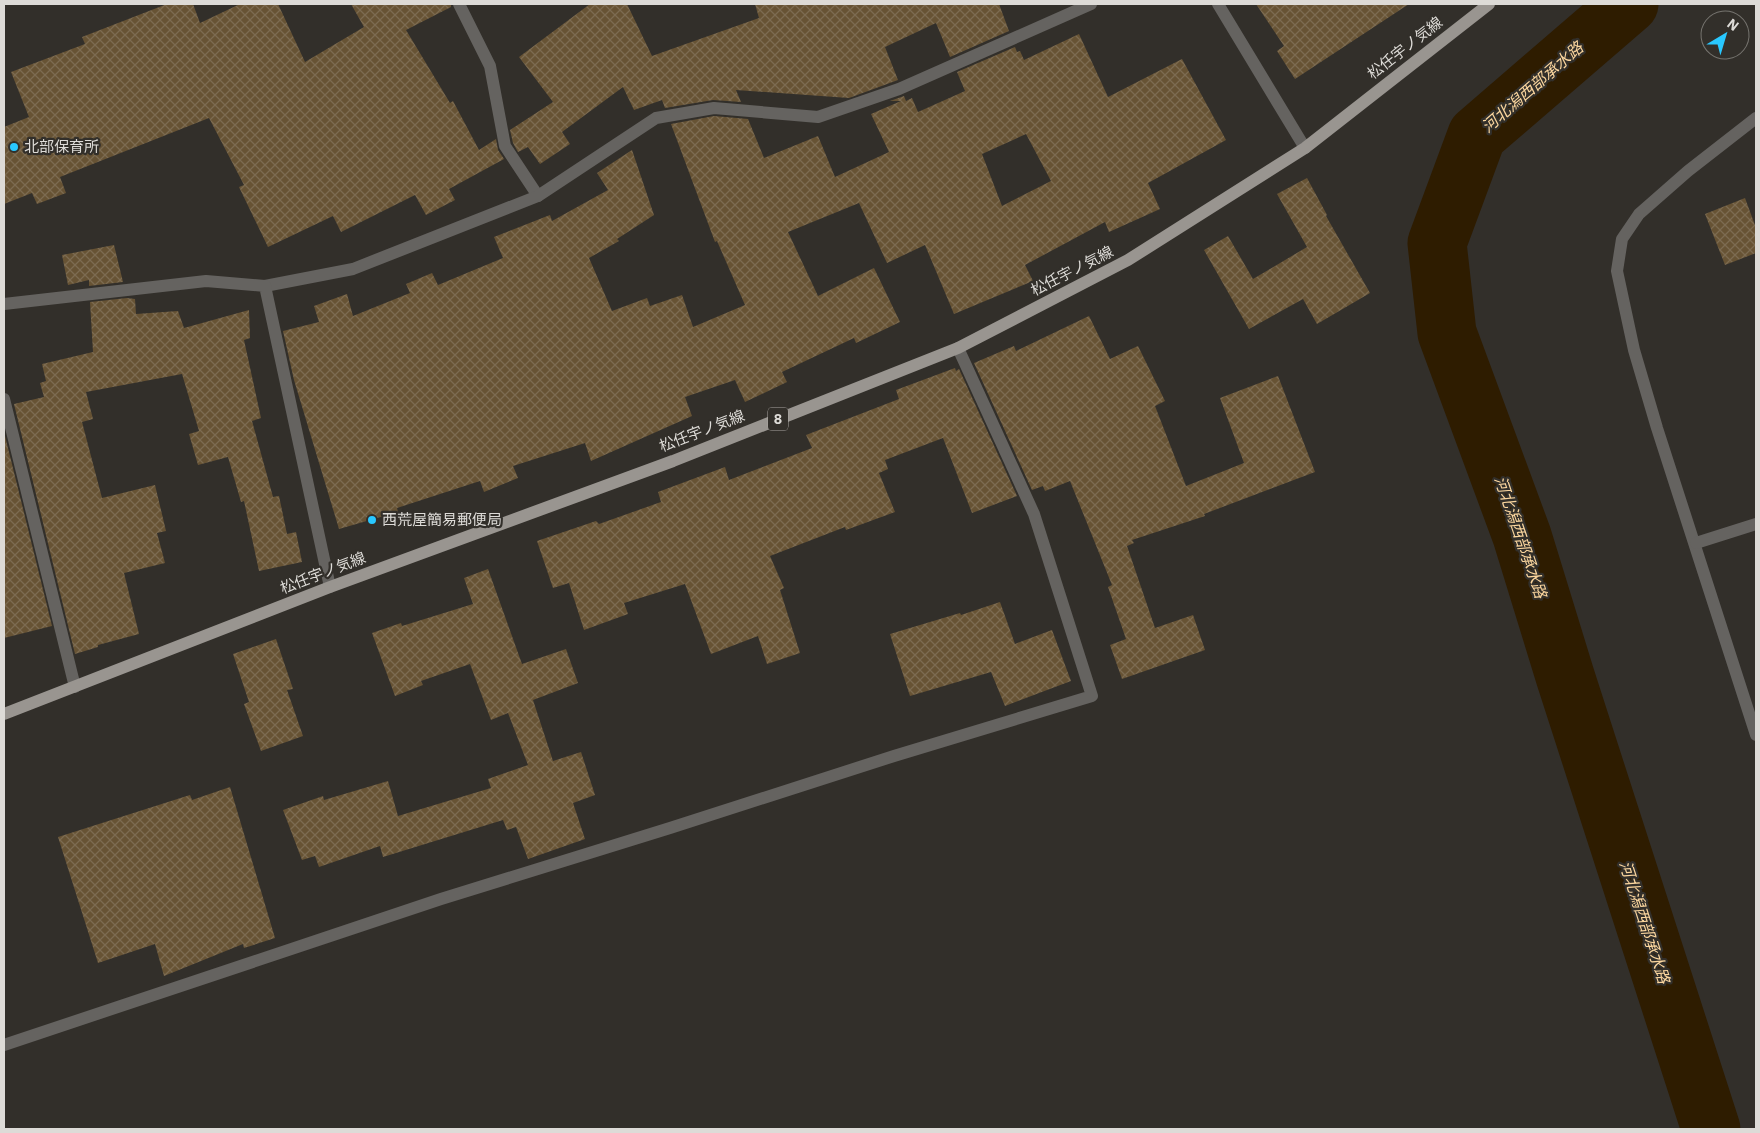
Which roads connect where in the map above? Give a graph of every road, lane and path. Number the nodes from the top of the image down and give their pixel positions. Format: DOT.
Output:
graph roads {
  1 [pos="459,4"];
  2 [pos="1091,4"];
  3 [pos="1218,4"];
  4 [pos="1489,4"];
  5 [pos="1756,118"];
  6 [pos="1305,148"];
  7 [pos="538,196"];
  8 [pos="265,286"];
  9 [pos="4,304"];
  10 [pos="958,348"];
  11 [pos="4,399"];
  12 [pos="1756,524"];
  13 [pos="1696,543"];
  14 [pos="330,587"];
  15 [pos="76,687"];
  16 [pos="4,714"];
  17 [pos="1756,734"];
  18 [pos="4,1045"];
  1 -- 7 [label="street"];
  2 -- 7 [label="street"];
  3 -- 6 [label="street"];
  4 -- 6 [label="main road, 松任宇ノ気線 / 8"];
  5 -- 13 [label="street"];
  6 -- 10 [label="main road, 松任宇ノ気線 / 8"];
  7 -- 8 [label="street"];
  8 -- 9 [label="street"];
  8 -- 14 [label="street"];
  10 -- 14 [label="main road, 松任宇ノ気線 / 8"];
  10 -- 18 [label="street"];
  11 -- 15 [label="street"];
  12 -- 13 [label="street"];
  13 -- 17 [label="street"];
  14 -- 15 [label="main road, 松任宇ノ気線 / 8"];
  15 -- 16 [label="main road, 松任宇ノ気線 / 8"];
}
